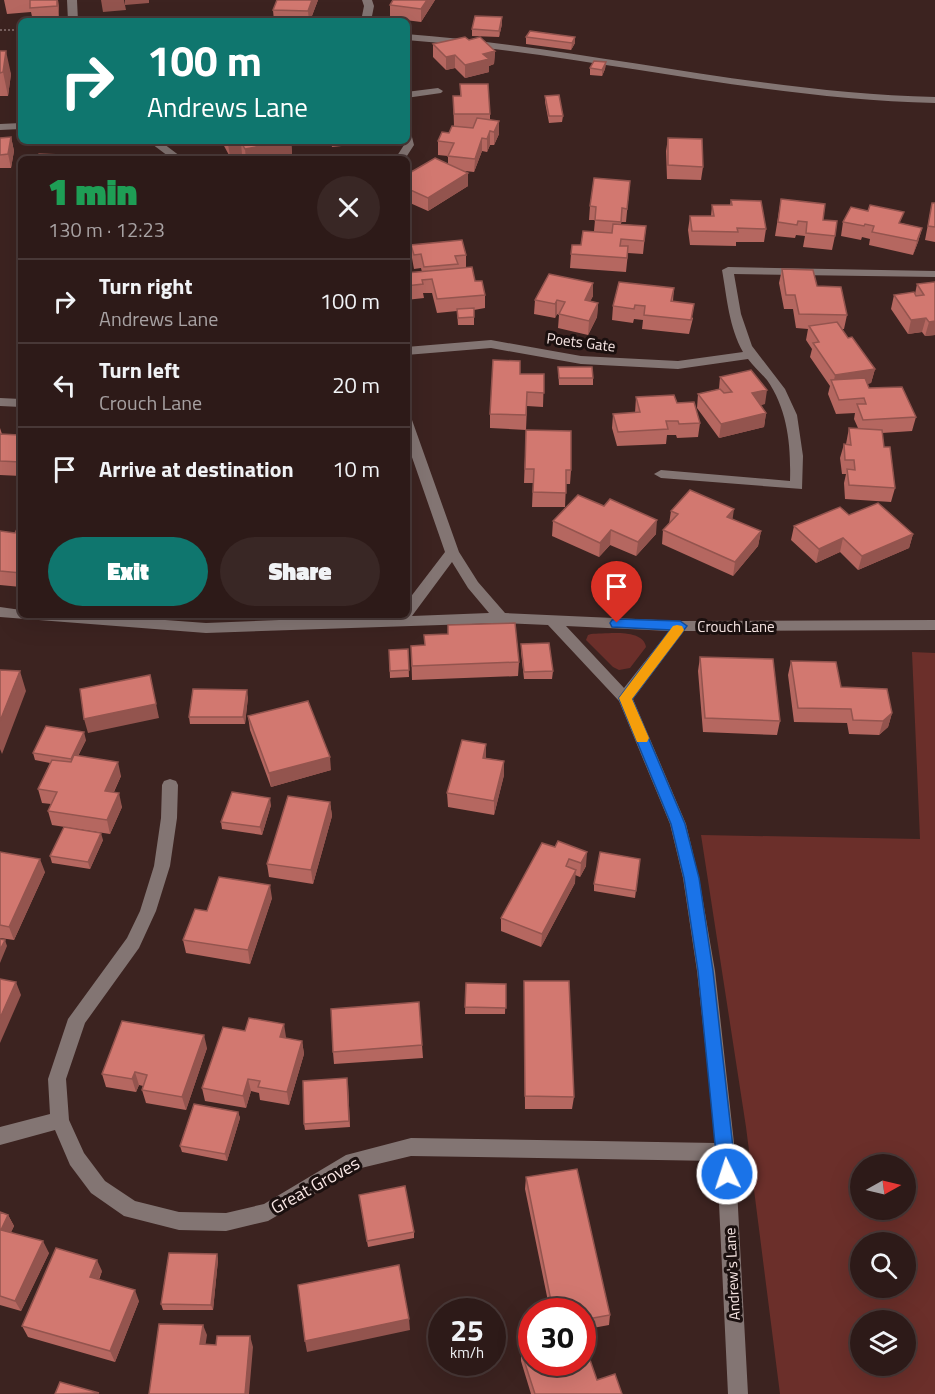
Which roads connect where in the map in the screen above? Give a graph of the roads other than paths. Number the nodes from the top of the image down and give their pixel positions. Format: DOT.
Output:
graph roads {
  1 [pos="72,0"];
  2 [pos="367,0"];
  3 [pos="73,18"];
  4 [pos="367,18"];
  5 [pos="410,37"];
  6 [pos="438,91"];
  7 [pos="410,94"];
  8 [pos="935,100"];
  9 [pos="18,126"];
  10 [pos="0,127"];
  11 [pos="157,144"];
  12 [pos="174,156"];
  13 [pos="935,274"];
  14 [pos="410,351"];
  15 [pos="751,356"];
  16 [pos="0,402"];
  17 [pos="18,403"];
  18 [pos="410,434"];
  19 [pos="661,474"];
  20 [pos="452,552"];
  21 [pos="410,609"];
  22 [pos="0,612"];
  23 [pos="18,615"];
  24 [pos="410,617"];
  25 [pos="68,618"];
  26 [pos="386,618"];
  27 [pos="501,618"];
  28 [pos="553,621"];
  29 [pos="935,625"];
  30 [pos="680,626"];
  31 [pos="625,698"];
  32 [pos="170,785"];
  33 [pos="60,1120"];
  34 [pos="0,1136"];
  35 [pos="726,1152"];
  36 [pos="738,1394"];
  1 -- 3 [label="street"];
  2 -- 4 [label="street"];
  5 -- 8 [label="street"];
  6 -- 7 [label="street"];
  9 -- 10 [label="street"];
  11 -- 12 [label="street"];
  13 -- 15 [label="street"];
  14 -- 15 [label="street, Poets Gate"];
  15 -- 19 [label="street"];
  16 -- 17 [label="street"];
  18 -- 20 [label="street"];
  20 -- 21 [label="street"];
  20 -- 27 [label="street"];
  22 -- 23 [label="street"];
  24 -- 27 [label="street, Crouch Lane"];
  25 -- 26 [label="street, Crouch Lane"];
  27 -- 28 [label="street, Crouch Lane"];
  28 -- 30 [label="street, Crouch Lane"];
  28 -- 31 [label="street, Andrew's Lane"];
  29 -- 30 [label="street, Crouch Lane"];
  30 -- 31 [label="street"];
  31 -- 35 [label="street, Andrew's Lane"];
  32 -- 33 [label="street, Great Groves"];
  33 -- 34 [label="street"];
  33 -- 35 [label="street, Great Groves"];
  35 -- 36 [label="street, Andrew's Lane"];
}
